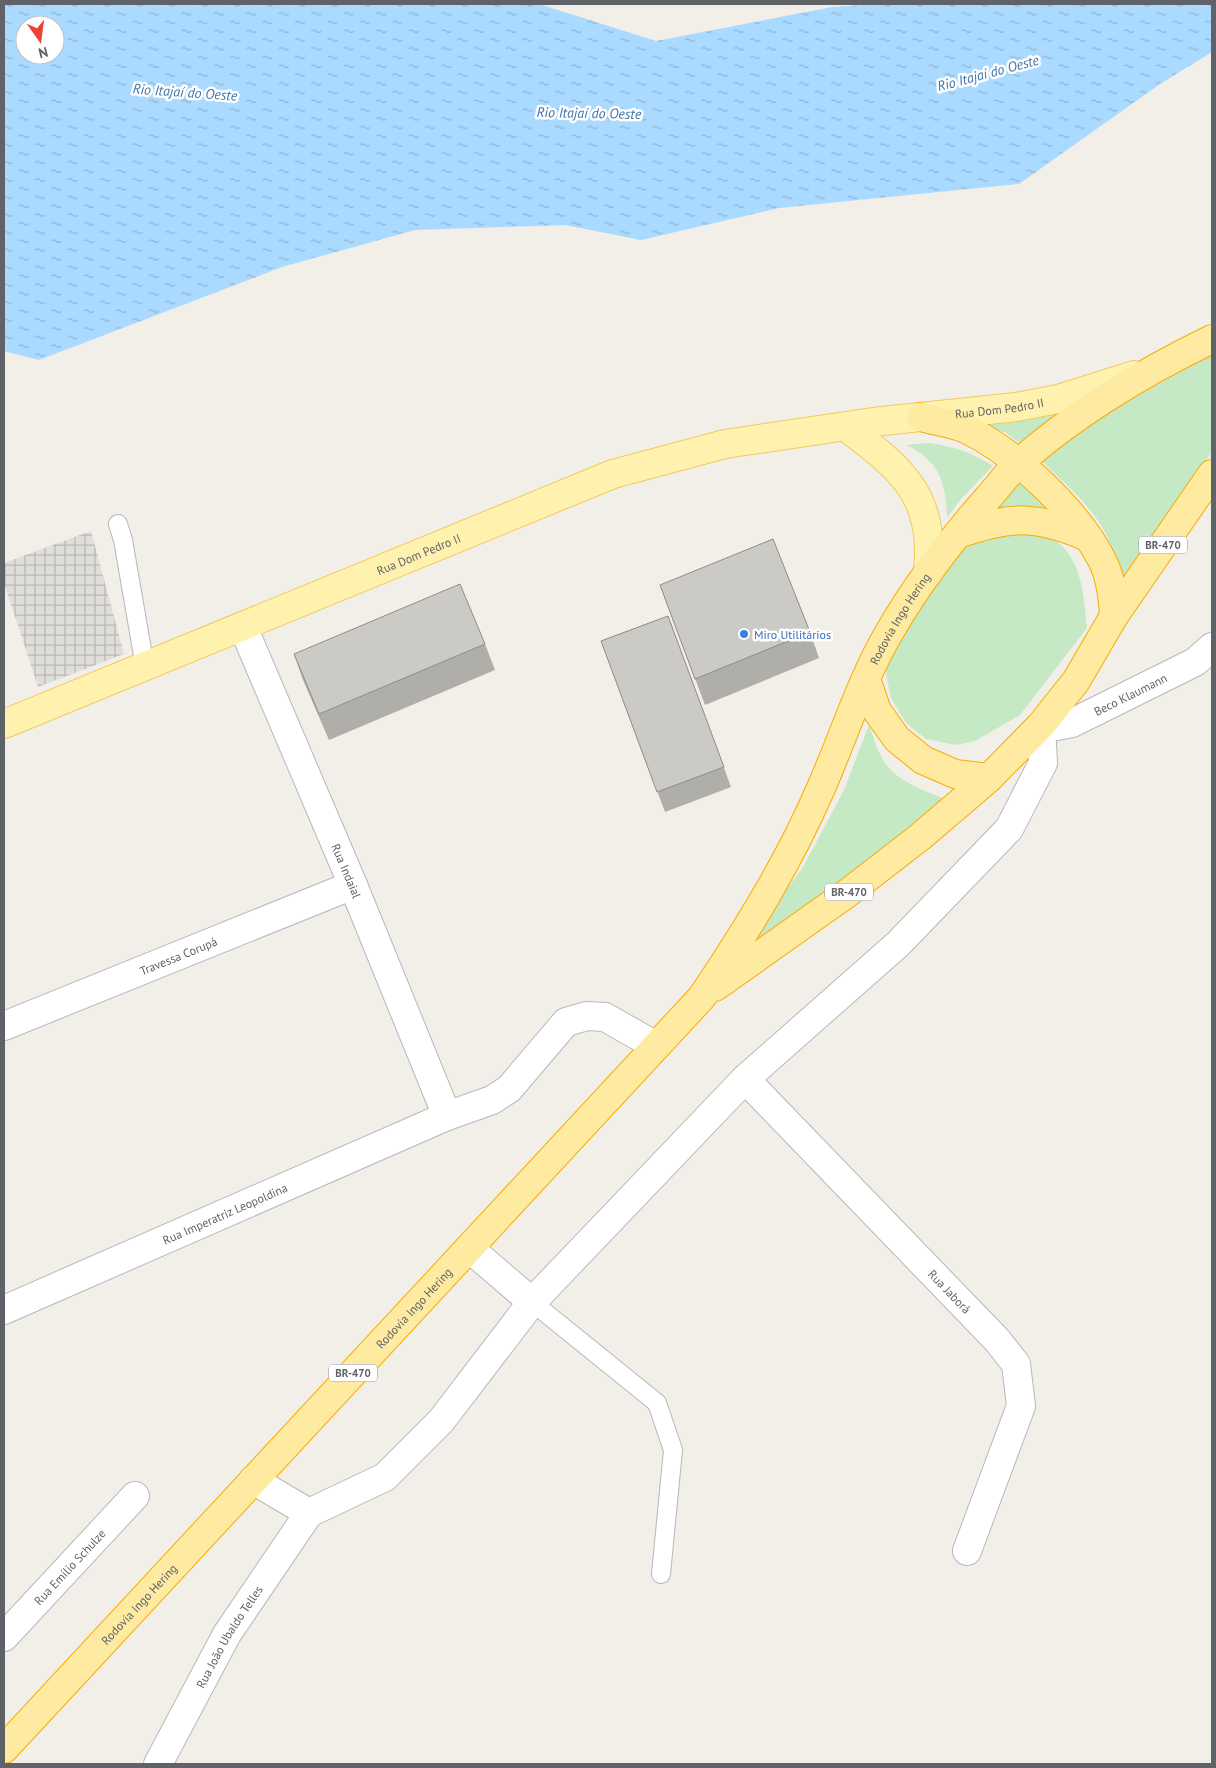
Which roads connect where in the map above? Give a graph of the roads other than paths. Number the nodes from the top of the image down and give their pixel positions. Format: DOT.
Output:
graph roads {
  1 [pos="1212,339"];
  2 [pos="1150,370"];
  3 [pos="921,417"];
  4 [pos="846,427"];
  5 [pos="1019,462"];
  6 [pos="1212,474"];
  7 [pos="118,524"];
  8 [pos="957,534"];
  9 [pos="1089,537"];
  10 [pos="928,573"];
  11 [pos="1114,616"];
  12 [pos="243,627"];
  13 [pos="1207,660"];
  14 [pos="145,667"];
  15 [pos="866,679"];
  16 [pos="4,724"];
  17 [pos="1041,725"];
  18 [pos="989,778"];
  19 [pos="353,885"];
  20 [pos="702,997"];
  21 [pos="4,1026"];
  22 [pos="656,1046"];
  23 [pos="745,1079"];
  24 [pos="447,1116"];
  25 [pos="469,1248"];
  26 [pos="532,1302"];
  27 [pos="4,1310"];
  28 [pos="253,1480"];
  29 [pos="135,1496"];
  30 [pos="309,1513"];
  31 [pos="967,1551"];
  32 [pos="661,1574"];
  33 [pos="4,1637"];
  34 [pos="4,1749"];
  35 [pos="158,1764"];
  1 -- 2 [label="highway, Rodovia Ingo Hering / BR-470"];
  2 -- 3 [label="main road, Rua Dom Pedro II"];
  2 -- 5 [label="highway, Rodovia Ingo Hering / BR-470"];
  3 -- 4 [label="main road, Rua Dom Pedro II"];
  3 -- 5 [label="highway"];
  4 -- 10 [label="main road"];
  4 -- 12 [label="main road, Rua Dom Pedro II"];
  5 -- 8 [label="highway, Rodovia Ingo Hering / BR-470"];
  5 -- 9 [label="highway"];
  6 -- 11 [label="highway, Rodovia Ingo Hering / BR-470"];
  7 -- 14 [label="lane"];
  8 -- 9 [label="highway"];
  8 -- 10 [label="highway, Rodovia Ingo Hering / BR-470"];
  9 -- 11 [label="highway"];
  10 -- 15 [label="highway, Rodovia Ingo Hering / BR-470"];
  11 -- 17 [label="highway, Rodovia Ingo Hering / BR-470"];
  12 -- 14 [label="main road, Rua Dom Pedro II"];
  12 -- 19 [label="street, Rua Indaial"];
  13 -- 17 [label="street, Beco Klaumann"];
  14 -- 16 [label="main road, Rua Dom Pedro II"];
  15 -- 18 [label="highway"];
  15 -- 20 [label="highway, Rodovia Ingo Hering / BR-470"];
  17 -- 18 [label="highway, Rodovia Ingo Hering / BR-470"];
  17 -- 23 [label="street"];
  18 -- 20 [label="highway, Rodovia Ingo Hering / BR-470"];
  19 -- 21 [label="street, Travessa Corupá"];
  19 -- 24 [label="street, Rua Indaial"];
  20 -- 22 [label="highway, Rodovia Ingo Hering / BR-470"];
  22 -- 24 [label="street, Rua Imperatriz Leopoldina"];
  22 -- 25 [label="highway, Rodovia Ingo Hering / BR-470"];
  23 -- 26 [label="street"];
  23 -- 31 [label="street, Rua Jaborá"];
  24 -- 27 [label="street, Rua Imperatriz Leopoldina"];
  25 -- 26 [label="street"];
  25 -- 28 [label="highway, Rodovia Ingo Hering / BR-470"];
  26 -- 30 [label="street"];
  26 -- 32 [label="lane"];
  28 -- 30 [label="street"];
  28 -- 34 [label="highway, Rodovia Ingo Hering / BR-470"];
  29 -- 33 [label="street, Rua Emílio Schulze"];
  30 -- 35 [label="street, Rua João Ubaldo Telles"];
}
